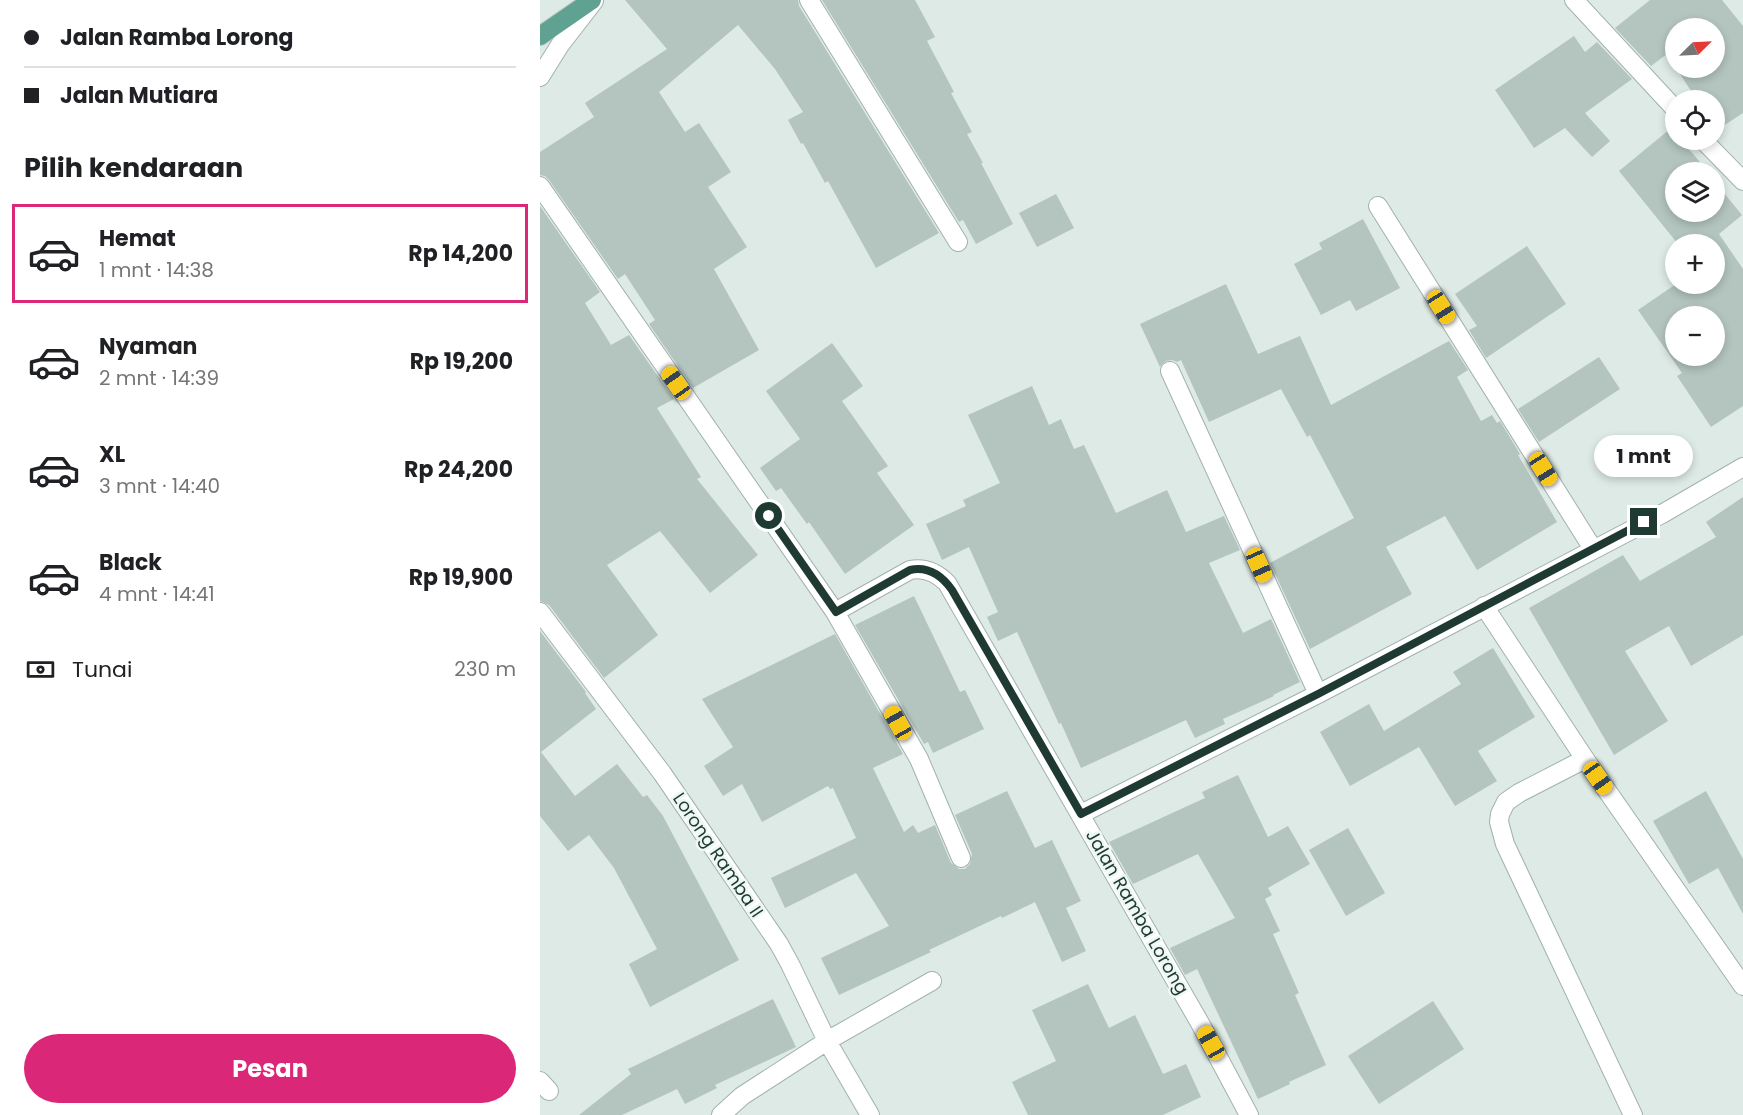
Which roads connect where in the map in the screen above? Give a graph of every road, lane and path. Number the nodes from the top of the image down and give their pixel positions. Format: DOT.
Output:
graph roads {
  1 [pos="594,0"];
  2 [pos="809,0"];
  3 [pos="1574,0"];
  4 [pos="540,36"];
  5 [pos="540,77"];
  6 [pos="1665,98"];
  7 [pos="1713,150"];
  8 [pos="1743,181"];
  9 [pos="540,186"];
  10 [pos="1378,206"];
  11 [pos="958,242"];
  12 [pos="1170,371"];
  13 [pos="1743,467"];
  14 [pos="1593,549"];
  15 [pos="1484,606"];
  16 [pos="540,612"];
  17 [pos="836,612"];
  18 [pos="1318,694"];
  19 [pos="1585,759"];
  20 [pos="1081,814"];
  21 [pos="961,858"];
  22 [pos="932,981"];
  23 [pos="1743,986"];
  24 [pos="827,1041"];
  25 [pos="721,1115"];
  26 [pos="870,1115"];
  27 [pos="1249,1115"];
  28 [pos="1633,1115"];
  1 -- 4 [label="main road"];
  1 -- 5 [label="street"];
  2 -- 11 [label="street"];
  3 -- 6 [label="street"];
  7 -- 8 [label="street"];
  9 -- 17 [label="street"];
  10 -- 14 [label="street"];
  12 -- 18 [label="street"];
  13 -- 14 [label="street"];
  14 -- 15 [label="street"];
  15 -- 18 [label="street"];
  15 -- 19 [label="street"];
  16 -- 24 [label="street, Lorong Ramba II"];
  17 -- 20 [label="street, Jalan Ramba Lorong"];
  17 -- 21 [label="street"];
  18 -- 20 [label="street"];
  19 -- 23 [label="street"];
  19 -- 28 [label="street"];
  20 -- 27 [label="street, Jalan Ramba Lorong"];
  22 -- 24 [label="street"];
  24 -- 25 [label="street"];
  24 -- 26 [label="street, Lorong Ramba II"];
}
